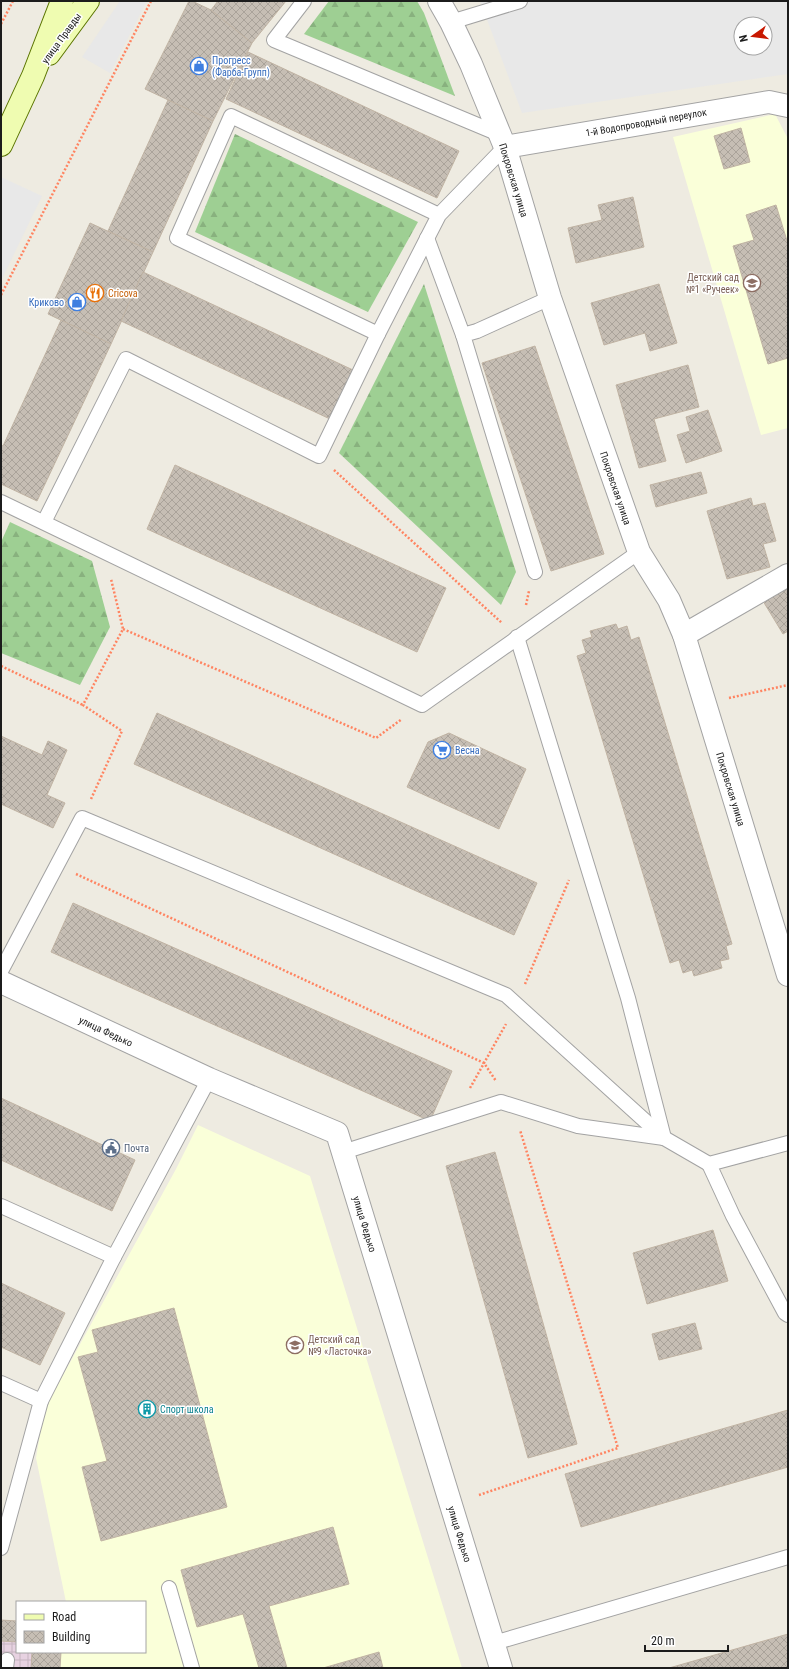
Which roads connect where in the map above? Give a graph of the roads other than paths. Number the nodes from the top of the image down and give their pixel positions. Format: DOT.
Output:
graph roads {
  1 [pos="62,1"];
  2 [pos="88,1"];
  3 [pos="304,1"];
  4 [pos="439,1"];
  5 [pos="520,1"];
  6 [pos="451,22"];
  7 [pos="33,76"];
  8 [pos="788,106"];
  9 [pos="502,140"];
  10 [pos="1,145"];
  11 [pos="439,215"];
  12 [pos="427,238"];
  13 [pos="550,298"];
  14 [pos="378,334"];
  15 [pos="463,335"];
  16 [pos="1,502"];
  17 [pos="44,522"];
  18 [pos="639,552"];
  19 [pos="535,572"];
  20 [pos="788,575"];
  21 [pos="684,635"];
  22 [pos="517,637"];
  23 [pos="1,970"];
  24 [pos="788,975"];
  25 [pos="1,982"];
  26 [pos="209,1079"];
  27 [pos="664,1138"];
  28 [pos="788,1143"];
  29 [pos="343,1152"];
  30 [pos="710,1164"];
  31 [pos="1,1206"];
  32 [pos="114,1257"];
  33 [pos="788,1315"];
  34 [pos="1,1383"];
  35 [pos="41,1401"];
  36 [pos="1,1548"];
  37 [pos="788,1557"];
  38 [pos="170,1588"];
  39 [pos="494,1643"];
  40 [pos="192,1668"];
  41 [pos="502,1668"];
  1 -- 7 [label="main road, улица Правды"];
  2 -- 7 [label="main road, улица Правды"];
  3 -- 9 [label="lane"];
  4 -- 6 [label="street, Покровская улица"];
  5 -- 6 [label="lane"];
  6 -- 9 [label="street, Покровская улица"];
  7 -- 10 [label="main road, улица Правды"];
  8 -- 9 [label="street, 1-й Водопроводный переулок"];
  9 -- 11 [label="lane"];
  9 -- 13 [label="street, Покровская улица"];
  11 -- 12 [label="lane"];
  11 -- 14 [label="lane"];
  12 -- 14 [label="lane"];
  12 -- 15 [label="lane"];
  13 -- 15 [label="lane"];
  13 -- 18 [label="street, Покровская улица"];
  14 -- 17 [label="lane"];
  15 -- 19 [label="lane"];
  16 -- 17 [label="lane"];
  17 -- 22 [label="lane"];
  18 -- 21 [label="street, Покровская улица"];
  18 -- 22 [label="lane"];
  20 -- 21 [label="street"];
  21 -- 24 [label="street, Покровская улица"];
  22 -- 27 [label="lane"];
  23 -- 27 [label="lane"];
  25 -- 26 [label="street, улица Федько"];
  26 -- 29 [label="street, улица Федько"];
  26 -- 32 [label="lane"];
  27 -- 29 [label="lane"];
  27 -- 30 [label="lane"];
  28 -- 30 [label="lane"];
  29 -- 39 [label="street, улица Федько"];
  30 -- 33 [label="lane"];
  31 -- 32 [label="lane"];
  32 -- 35 [label="lane"];
  34 -- 35 [label="lane"];
  35 -- 36 [label="lane"];
  37 -- 39 [label="lane"];
  38 -- 40 [label="lane"];
  39 -- 41 [label="street, улица Федько"];
}
